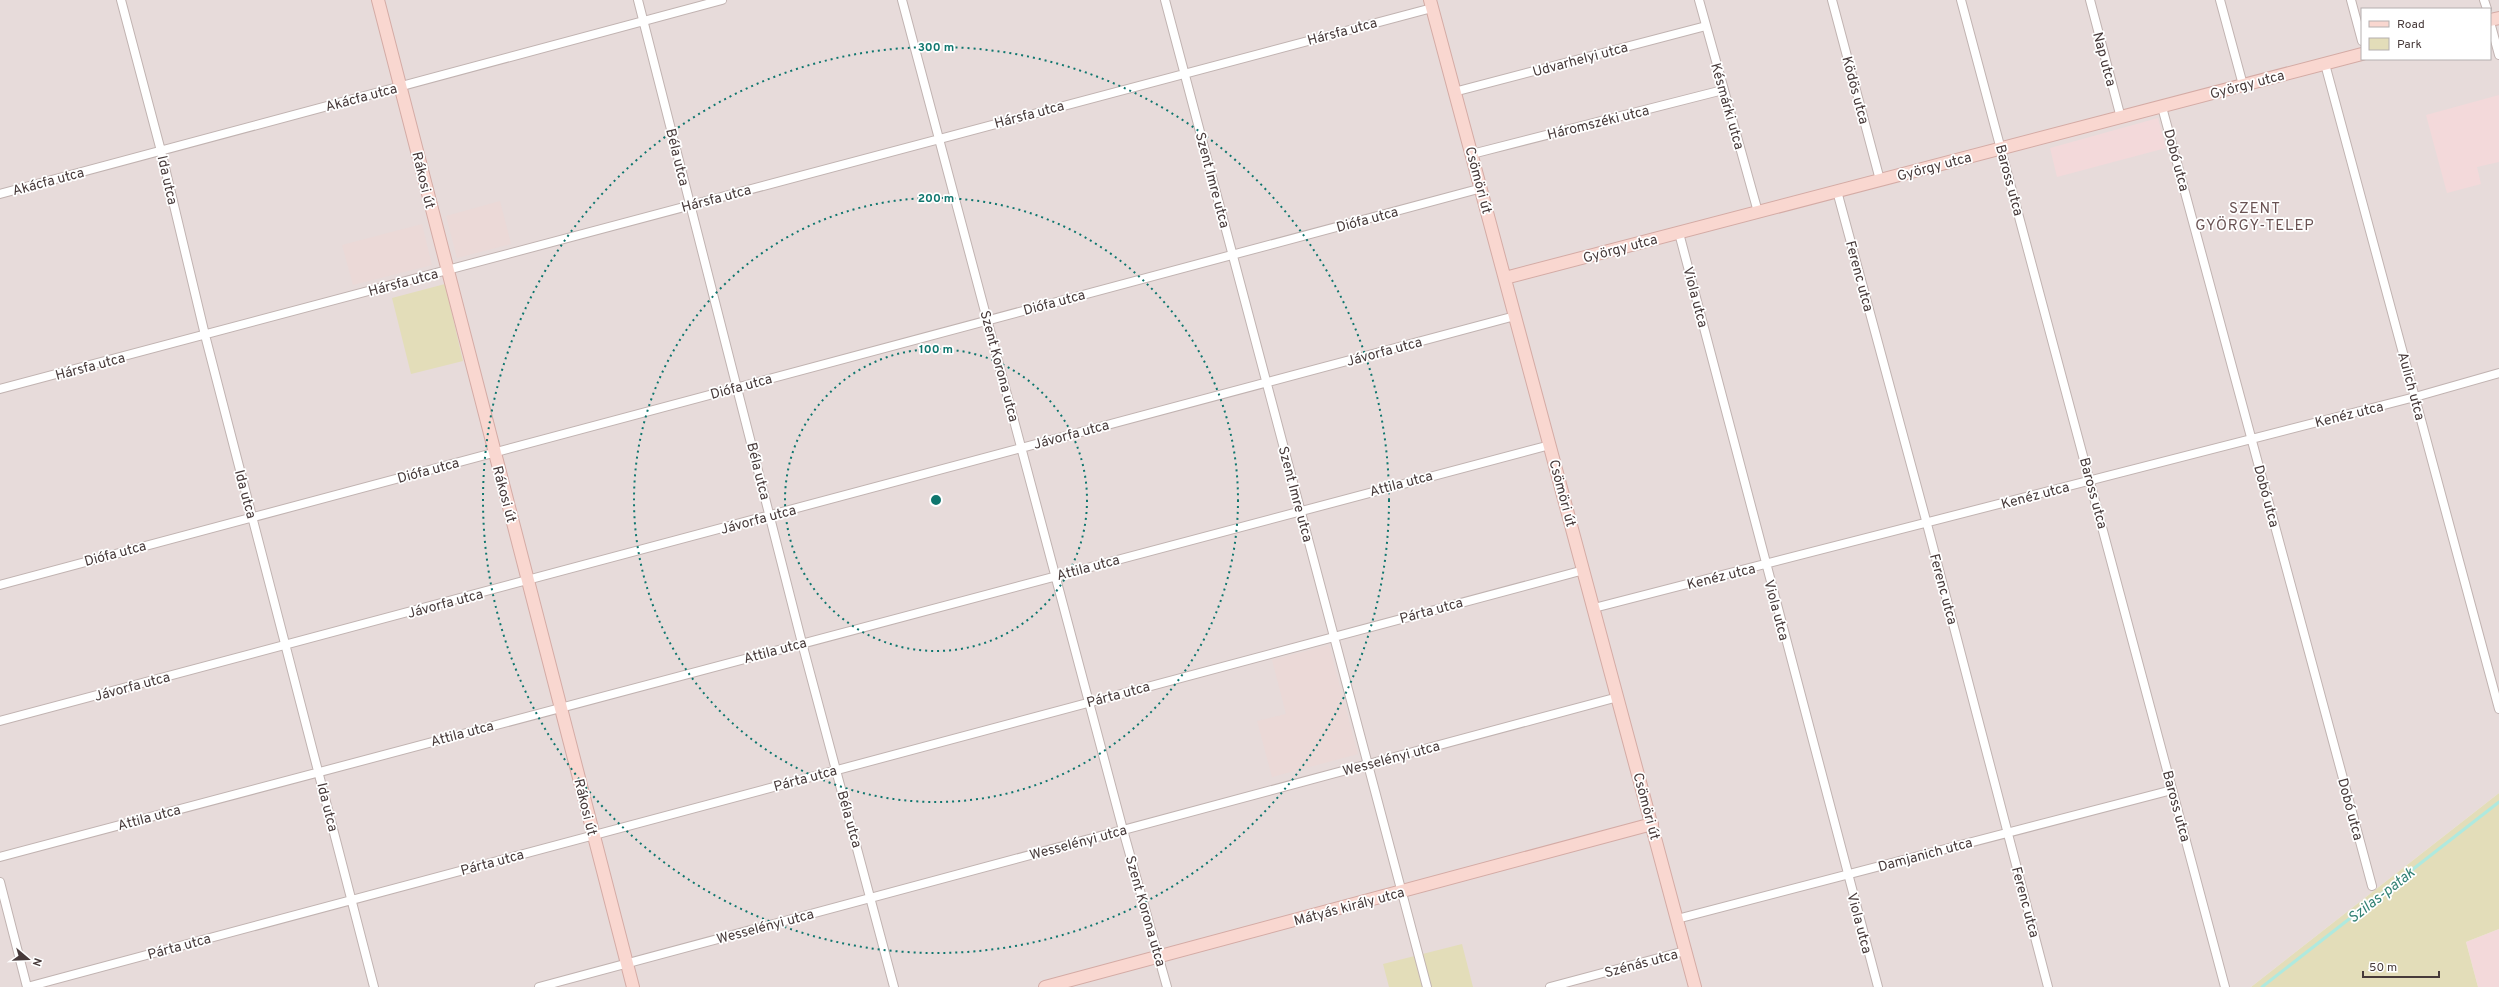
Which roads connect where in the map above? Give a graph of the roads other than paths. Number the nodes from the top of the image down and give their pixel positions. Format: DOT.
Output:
graph roads {
  1 [pos="121,0"];
  2 [pos="378,0"];
  3 [pos="638,0"];
  4 [pos="722,0"];
  5 [pos="902,0"];
  6 [pos="1165,0"];
  7 [pos="1699,0"];
  8 [pos="1832,0"];
  9 [pos="1961,0"];
  10 [pos="2090,0"];
  11 [pos="2220,0"];
  12 [pos="2351,0"];
  13 [pos="1431,4"];
  14 [pos="644,21"];
  15 [pos="2491,25"];
  16 [pos="1706,26"];
  17 [pos="2361,37"];
  18 [pos="2361,54"];
  19 [pos="2499,55"];
  20 [pos="2325,64"];
  21 [pos="1184,73"];
  22 [pos="2242,85"];
  23 [pos="400,87"];
  24 [pos="1723,90"];
  25 [pos="1454,92"];
  26 [pos="2162,107"];
  27 [pos="2121,118"];
  28 [pos="939,137"];
  29 [pos="2001,148"];
  30 [pos="161,151"];
  31 [pos="1472,154"];
  32 [pos="1880,180"];
  33 [pos="1482,188"];
  34 [pos="1837,191"];
  35 [pos="0,194"];
  36 [pos="690,205"];
  37 [pos="1758,212"];
  38 [pos="1679,233"];
  39 [pos="1233,254"];
  40 [pos="446,270"];
  41 [pos="1505,278"];
  42 [pos="1515,316"];
  43 [pos="988,320"];
  44 [pos="205,335"];
  45 [pos="2499,374"];
  46 [pos="1267,381"];
  47 [pos="738,387"];
  48 [pos="0,389"];
  49 [pos="2415,398"];
  50 [pos="2252,438"];
  51 [pos="1550,444"];
  52 [pos="1021,448"];
  53 [pos="495,453"];
  54 [pos="2090,480"];
  55 [pos="1300,510"];
  56 [pos="252,516"];
  57 [pos="770,516"];
  58 [pos="1927,524"];
  59 [pos="1765,565"];
  60 [pos="1584,570"];
  61 [pos="1055,576"];
  62 [pos="528,581"];
  63 [pos="0,585"];
  64 [pos="1594,608"];
  65 [pos="1333,636"];
  66 [pos="802,643"];
  67 [pos="285,644"];
  68 [pos="1618,697"];
  69 [pos="1089,702"];
  70 [pos="561,707"];
  71 [pos="2499,709"];
  72 [pos="0,721"];
  73 [pos="1369,764"];
  74 [pos="836,770"];
  75 [pos="319,771"];
  76 [pos="2172,790"];
  77 [pos="1652,824"];
  78 [pos="1123,830"];
  79 [pos="2007,833"];
  80 [pos="593,835"];
  81 [pos="0,857"];
  82 [pos="1847,874"];
  83 [pos="0,882"];
  84 [pos="2372,886"];
  85 [pos="1403,891"];
  86 [pos="872,898"];
  87 [pos="352,900"];
  88 [pos="1677,919"];
  89 [pos="1685,951"];
  90 [pos="1159,957"];
  91 [pos="627,963"];
  92 [pos="27,987"];
  93 [pos="374,987"];
  94 [pos="539,987"];
  95 [pos="633,987"];
  96 [pos="894,987"];
  97 [pos="1045,987"];
  98 [pos="1167,987"];
  99 [pos="1428,987"];
  100 [pos="1550,987"];
  101 [pos="1695,987"];
  102 [pos="1878,987"];
  103 [pos="2048,987"];
  104 [pos="2225,987"];
  1 -- 30 [label="street, Ida utca"];
  2 -- 23 [label="main road, Rákosi út"];
  3 -- 14 [label="street, Béla utca"];
  4 -- 14 [label="street, Akácfa utca"];
  5 -- 28 [label="street, Szent Korona utca"];
  6 -- 21 [label="street, Szent Imre utca"];
  7 -- 16 [label="street, Késmárki utca"];
  8 -- 32 [label="street, Ködös utca"];
  9 -- 29 [label="street, Baross utca"];
  10 -- 27 [label="street, Nap utca"];
  11 -- 22 [label="street"];
  12 -- 17 [label="street"];
  13 -- 21 [label="street, Hársfa utca"];
  13 -- 25 [label="main road, Csömöri út"];
  14 -- 23 [label="street, Akácfa utca"];
  14 -- 36 [label="street, Béla utca"];
  15 -- 19 [label="street"];
  16 -- 24 [label="street, Késmárki utca"];
  16 -- 25 [label="street, Udvarhelyi utca"];
  18 -- 20 [label="main road, György utca"];
  20 -- 22 [label="main road, György utca"];
  20 -- 49 [label="street, Aulich utca"];
  21 -- 28 [label="street, Hársfa utca"];
  21 -- 39 [label="street, Szent Imre utca"];
  22 -- 26 [label="main road, György utca"];
  23 -- 30 [label="street, Akácfa utca"];
  23 -- 40 [label="main road, Rákosi út"];
  24 -- 31 [label="street, Háromszéki utca"];
  24 -- 37 [label="street, Késmárki utca"];
  25 -- 31 [label="main road, Csömöri út"];
  26 -- 27 [label="main road, György utca"];
  26 -- 50 [label="street, Dobó utca"];
  27 -- 29 [label="main road, György utca"];
  28 -- 36 [label="street, Hársfa utca"];
  28 -- 43 [label="street, Szent Korona utca"];
  29 -- 32 [label="main road, György utca"];
  29 -- 54 [label="street, Baross utca"];
  30 -- 35 [label="street, Akácfa utca"];
  30 -- 44 [label="street, Ida utca"];
  31 -- 33 [label="main road, Csömöri út"];
  32 -- 34 [label="main road, György utca"];
  33 -- 39 [label="street, Diófa utca"];
  33 -- 41 [label="main road, Csömöri út"];
  34 -- 37 [label="main road, György utca"];
  34 -- 58 [label="street, Ferenc utca"];
  36 -- 40 [label="street, Hársfa utca"];
  36 -- 47 [label="street, Béla utca"];
  37 -- 38 [label="main road, György utca"];
  38 -- 41 [label="main road, György utca"];
  38 -- 59 [label="street, Viola utca"];
  39 -- 43 [label="street, Diófa utca"];
  39 -- 46 [label="street, Szent Imre utca"];
  40 -- 44 [label="street, Hársfa utca"];
  40 -- 53 [label="main road, Rákosi út"];
  41 -- 42 [label="main road, Csömöri út"];
  42 -- 46 [label="street, Jávorfa utca"];
  42 -- 51 [label="main road, Csömöri út"];
  43 -- 47 [label="street, Diófa utca"];
  43 -- 52 [label="street, Szent Korona utca"];
  44 -- 48 [label="street, Hársfa utca"];
  44 -- 56 [label="street, Ida utca"];
  45 -- 49 [label="street, Kenéz utca"];
  46 -- 52 [label="street, Jávorfa utca"];
  46 -- 55 [label="street, Szent Imre utca"];
  47 -- 53 [label="street, Diófa utca"];
  47 -- 57 [label="street, Béla utca"];
  49 -- 50 [label="street, Kenéz utca"];
  49 -- 71 [label="street, Aulich utca"];
  50 -- 54 [label="street, Kenéz utca"];
  50 -- 84 [label="street, Dobó utca"];
  51 -- 55 [label="street, Attila utca"];
  51 -- 60 [label="main road, Csömöri út"];
  52 -- 57 [label="street, Jávorfa utca"];
  52 -- 61 [label="street, Szent Korona utca"];
  53 -- 56 [label="street, Diófa utca"];
  53 -- 62 [label="main road, Rákosi út"];
  54 -- 58 [label="street, Kenéz utca"];
  54 -- 76 [label="street, Baross utca"];
  55 -- 61 [label="street, Attila utca"];
  55 -- 65 [label="street, Szent Imre utca"];
  56 -- 63 [label="street, Diófa utca"];
  56 -- 67 [label="street, Ida utca"];
  57 -- 62 [label="street, Jávorfa utca"];
  57 -- 66 [label="street, Béla utca"];
  58 -- 59 [label="street, Kenéz utca"];
  58 -- 79 [label="street, Ferenc utca"];
  59 -- 64 [label="street, Kenéz utca"];
  59 -- 82 [label="street, Viola utca"];
  60 -- 64 [label="main road, Csömöri út"];
  60 -- 65 [label="street, Párta utca"];
  61 -- 66 [label="street, Attila utca"];
  61 -- 69 [label="street, Szent Korona utca"];
  62 -- 67 [label="street, Jávorfa utca"];
  62 -- 70 [label="main road, Rákosi út"];
  64 -- 68 [label="main road, Csömöri út"];
  65 -- 69 [label="street, Párta utca"];
  65 -- 73 [label="street, Szent Imre utca"];
  66 -- 70 [label="street, Attila utca"];
  66 -- 74 [label="street, Béla utca"];
  67 -- 72 [label="street, Jávorfa utca"];
  67 -- 75 [label="street, Ida utca"];
  68 -- 73 [label="street, Wesselényi utca"];
  68 -- 77 [label="main road, Csömöri út"];
  69 -- 74 [label="street, Párta utca"];
  69 -- 78 [label="street, Szent Korona utca"];
  70 -- 75 [label="street, Attila utca"];
  70 -- 80 [label="main road, Rákosi út"];
  73 -- 78 [label="street, Wesselényi utca"];
  73 -- 85 [label="street, Szent Imre utca"];
  74 -- 80 [label="street, Párta utca"];
  74 -- 86 [label="street, Béla utca"];
  75 -- 81 [label="street, Attila utca"];
  75 -- 87 [label="street, Ida utca"];
  76 -- 79 [label="street, Damjanich utca"];
  76 -- 104 [label="street, Baross utca"];
  77 -- 85 [label="main road, Mátyás király utca"];
  77 -- 88 [label="main road, Csömöri út"];
  78 -- 86 [label="street, Wesselényi utca"];
  78 -- 90 [label="street, Szent Korona utca"];
  79 -- 82 [label="street, Damjanich utca"];
  79 -- 103 [label="street, Ferenc utca"];
  80 -- 87 [label="street, Párta utca"];
  80 -- 91 [label="main road, Rákosi út"];
  82 -- 88 [label="street, Damjanich utca"];
  82 -- 102 [label="street, Viola utca"];
  83 -- 92 [label="street"];
  85 -- 90 [label="main road, Mátyás király utca"];
  85 -- 99 [label="street, Szent Imre utca"];
  86 -- 91 [label="street, Wesselényi utca"];
  86 -- 96 [label="street, Béla utca"];
  87 -- 92 [label="street, Párta utca"];
  87 -- 93 [label="street, Ida utca"];
  88 -- 89 [label="main road, Csömöri út"];
  89 -- 100 [label="street, Szénás utca"];
  89 -- 101 [label="main road, Csömöri út"];
  90 -- 97 [label="main road, Mátyás király utca"];
  90 -- 98 [label="street, Szent Korona utca"];
  91 -- 94 [label="street, Wesselényi utca"];
  91 -- 95 [label="main road, Rákosi út"];
}
